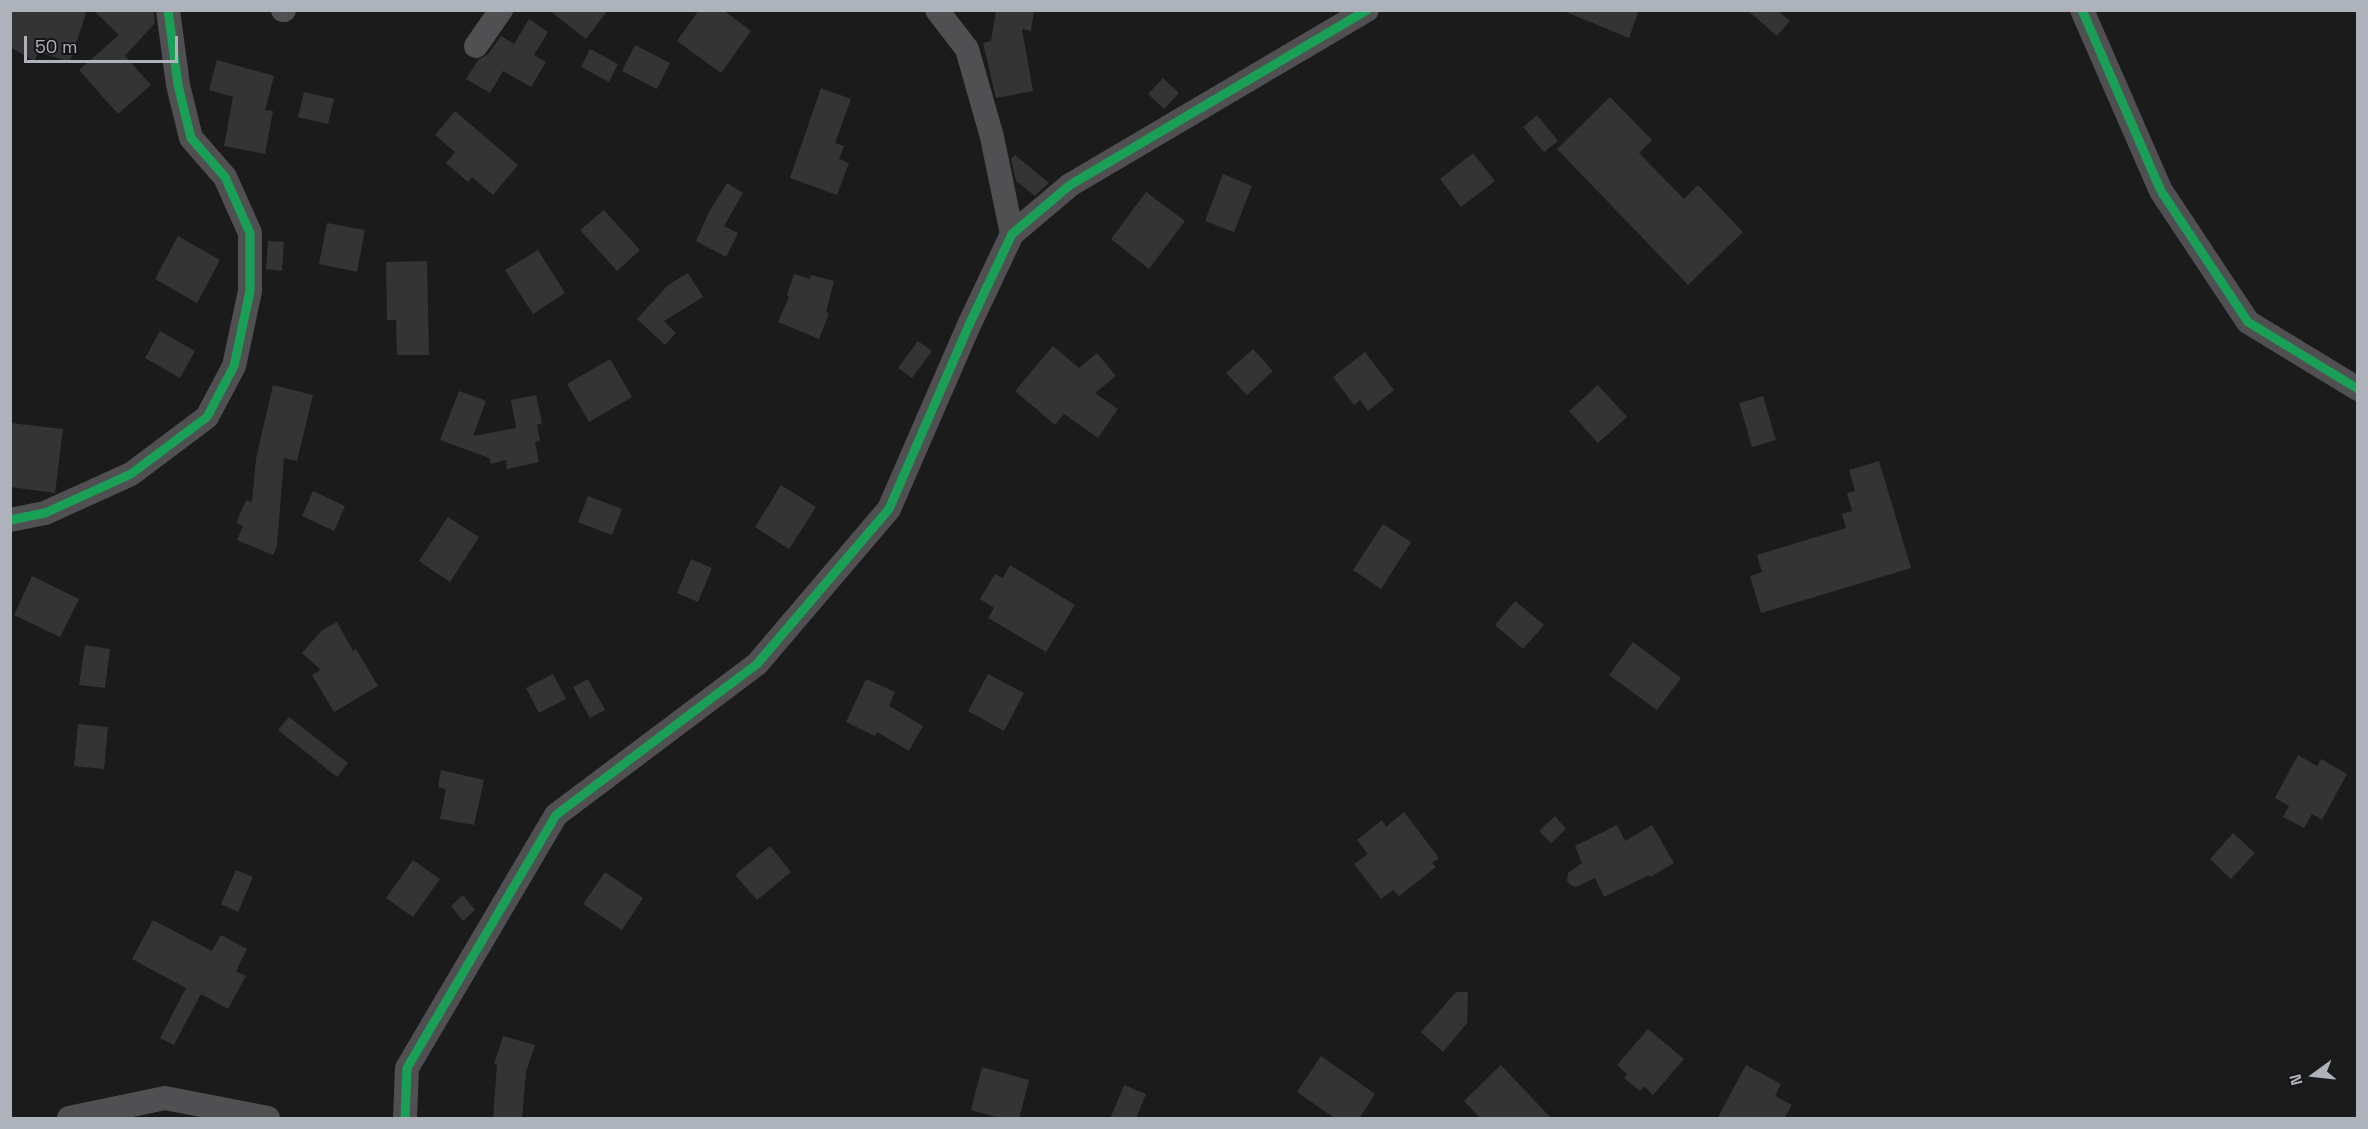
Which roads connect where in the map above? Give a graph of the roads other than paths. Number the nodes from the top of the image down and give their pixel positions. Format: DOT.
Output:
graph roads {
  1 [pos="168,10"];
  2 [pos="501,10"];
  3 [pos="938,10"];
  4 [pos="1367,10"];
  5 [pos="2082,10"];
  6 [pos="476,46"];
  7 [pos="1012,234"];
  8 [pos="2358,388"];
  9 [pos="10,520"];
  10 [pos="69,1119"];
  11 [pos="268,1119"];
  12 [pos="405,1119"];
  1 -- 9 [label="street"];
  2 -- 6 [label="street"];
  3 -- 7 [label="street"];
  4 -- 7 [label="street"];
  5 -- 8 [label="street"];
  7 -- 12 [label="street"];
  10 -- 11 [label="street"];
}
